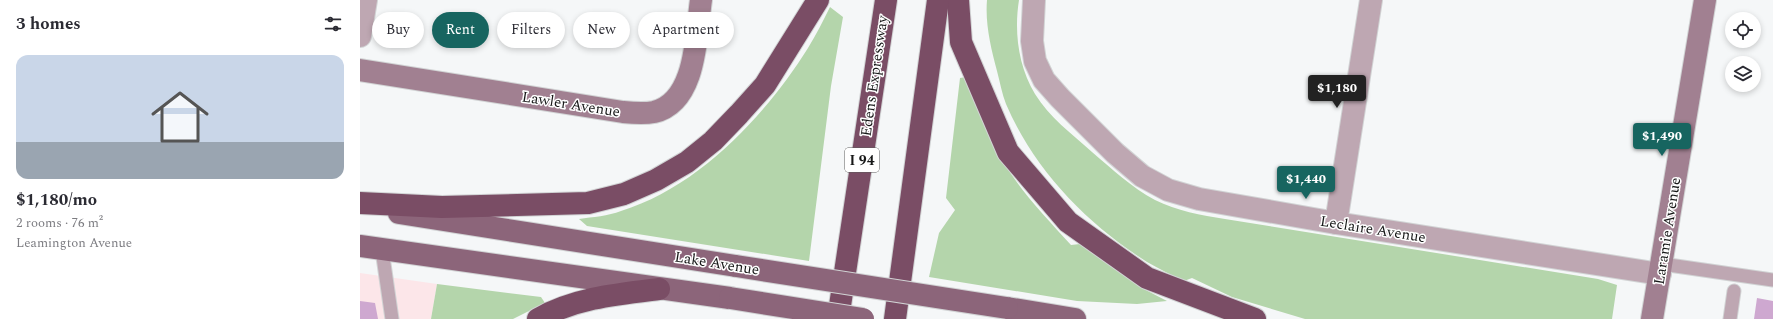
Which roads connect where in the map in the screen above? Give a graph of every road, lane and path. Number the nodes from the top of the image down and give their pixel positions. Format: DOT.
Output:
graph roads {
  1 [pos="366,0"];
  2 [pos="700,0"];
  3 [pos="818,0"];
  4 [pos="886,0"];
  5 [pos="938,0"];
  6 [pos="958,0"];
  7 [pos="1034,0"];
  8 [pos="1371,0"];
  9 [pos="1705,0"];
  10 [pos="360,36"];
  11 [pos="360,70"];
  12 [pos="360,203"];
  13 [pos="360,206"];
  14 [pos="1336,223"];
  15 [pos="360,246"];
  16 [pos="382,250"];
  17 [pos="1661,269"];
  18 [pos="1773,280"];
  19 [pos="659,289"];
  20 [pos="1734,291"];
  21 [pos="392,319"];
  22 [pos="538,319"];
  23 [pos="838,319"];
  24 [pos="863,319"];
  25 [pos="895,319"];
  26 [pos="1075,319"];
  27 [pos="1255,319"];
  28 [pos="1652,319"];
  29 [pos="1730,319"];
  1 -- 10 [label="street"];
  2 -- 11 [label="street, Lawler Avenue"];
  3 -- 12 [label="highway"];
  4 -- 23 [label="highway, Edens Expressway / I 94"];
  5 -- 25 [label="highway"];
  6 -- 27 [label="highway"];
  7 -- 14 [label="street, Leclaire Avenue"];
  8 -- 14 [label="street"];
  9 -- 17 [label="street, Laramie Avenue"];
  13 -- 26 [label="main road, Lake Avenue, bridge"];
  14 -- 17 [label="street, Leclaire Avenue"];
  15 -- 16 [label="main road"];
  16 -- 19 [label="main road"];
  16 -- 21 [label="lane"];
  17 -- 18 [label="lane"];
  17 -- 28 [label="street, Laramie Avenue"];
  19 -- 22 [label="highway"];
  19 -- 24 [label="main road, bridge"];
  20 -- 29 [label="lane"];
}
